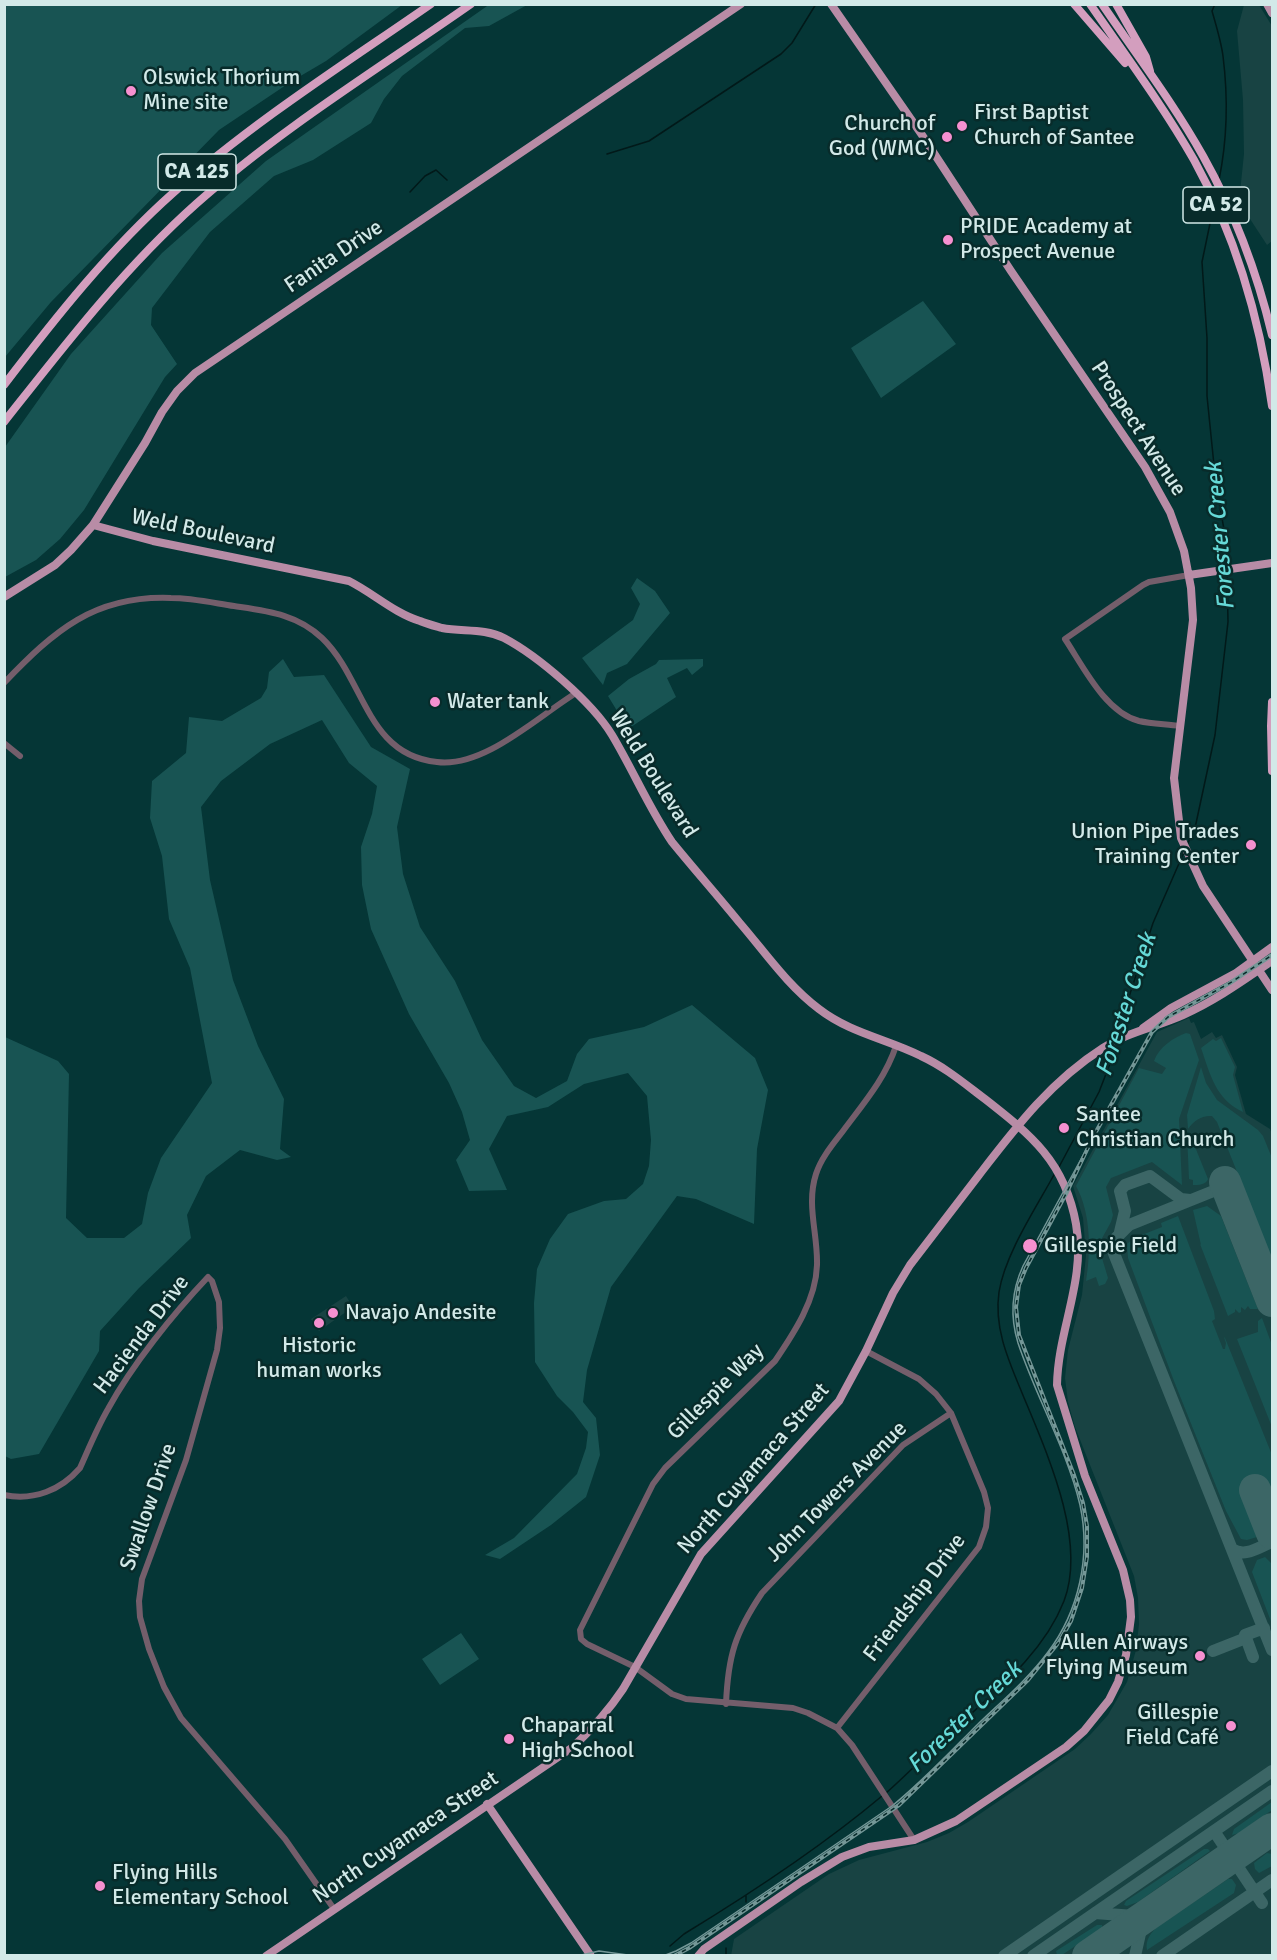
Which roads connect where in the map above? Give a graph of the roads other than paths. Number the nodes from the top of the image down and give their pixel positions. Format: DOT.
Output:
graph roads {
  1 [pos="431,4"];
  2 [pos="471,4"];
  3 [pos="741,4"];
  4 [pos="831,4"];
  5 [pos="1074,4"];
  6 [pos="1090,4"];
  7 [pos="1102,4"];
  8 [pos="1116,4"];
  9 [pos="1267,4"];
  10 [pos="1272,13"];
  11 [pos="1153,80"];
  12 [pos="1150,91"];
  13 [pos="1272,335"];
  14 [pos="4,385"];
  15 [pos="1272,406"];
  16 [pos="4,422"];
  17 [pos="93,525"];
  18 [pos="1272,563"];
  19 [pos="1189,575"];
  20 [pos="4,597"];
  21 [pos="4,683"];
  22 [pos="576,693"];
  23 [pos="1272,702"];
  24 [pos="1180,726"];
  25 [pos="4,743"];
  26 [pos="20,756"];
  27 [pos="1272,771"];
  28 [pos="1272,947"];
  29 [pos="1253,960"];
  30 [pos="1272,961"];
  31 [pos="1259,970"];
  32 [pos="1272,990"];
  33 [pos="1142,1029"];
  34 [pos="896,1046"];
  35 [pos="1018,1125"];
  36 [pos="208,1277"];
  37 [pos="866,1351"];
  38 [pos="951,1413"];
  39 [pos="4,1495"];
  40 [pos="635,1667"];
  41 [pos="726,1704"];
  42 [pos="837,1728"];
  43 [pos="488,1803"];
  44 [pos="914,1840"];
  45 [pos="334,1909"];
  46 [pos="266,1956"];
  47 [pos="591,1956"];
  48 [pos="698,1956"];
  1 -- 14 [label="highway, CA 125"];
  2 -- 16 [label="highway, CA 125"];
  3 -- 17 [label="main road, Fanita Drive"];
  4 -- 19 [label="main road, Prospect Avenue"];
  5 -- 12 [label="highway"];
  6 -- 12 [label="highway, CA 52"];
  7 -- 11 [label="highway, CA 52"];
  8 -- 11 [label="highway"];
  9 -- 10 [label="main road"];
  11 -- 13 [label="highway, CA 52"];
  12 -- 15 [label="highway, CA 52"];
  17 -- 20 [label="main road, Fanita Drive"];
  17 -- 22 [label="main road, Weld Boulevard"];
  18 -- 19 [label="main road"];
  19 -- 24 [label="main road, Prospect Avenue"];
  19 -- 24 [label="street"];
  21 -- 22 [label="street"];
  22 -- 34 [label="main road, Weld Boulevard"];
  23 -- 27 [label="highway"];
  24 -- 29 [label="main road, Prospect Avenue"];
  25 -- 26 [label="street"];
  28 -- 29 [label="main road, North Cuyamaca Street"];
  29 -- 31 [label="main road, Prospect Avenue"];
  29 -- 33 [label="main road, North Cuyamaca Street"];
  30 -- 31 [label="main road, North Cuyamaca Street"];
  31 -- 32 [label="main road, Prospect Avenue"];
  31 -- 33 [label="main road, North Cuyamaca Street"];
  33 -- 35 [label="main road, North Cuyamaca Street"];
  34 -- 35 [label="main road, Weld Boulevard"];
  34 -- 40 [label="street, Gillespie Way"];
  35 -- 37 [label="main road, North Cuyamaca Street"];
  35 -- 44 [label="main road, Weld Boulevard"];
  36 -- 39 [label="street, Hacienda Drive"];
  36 -- 45 [label="street, Swallow Drive"];
  37 -- 38 [label="street"];
  37 -- 40 [label="main road, North Cuyamaca Street"];
  38 -- 41 [label="street, John Towers Avenue"];
  38 -- 42 [label="street, Friendship Drive"];
  40 -- 41 [label="street"];
  40 -- 43 [label="main road, North Cuyamaca Street"];
  41 -- 42 [label="street"];
  42 -- 44 [label="street"];
  43 -- 45 [label="main road, North Cuyamaca Street"];
  43 -- 47 [label="main road"];
  44 -- 48 [label="main road, Weld Boulevard"];
  45 -- 46 [label="main road, North Cuyamaca Street"];
}
